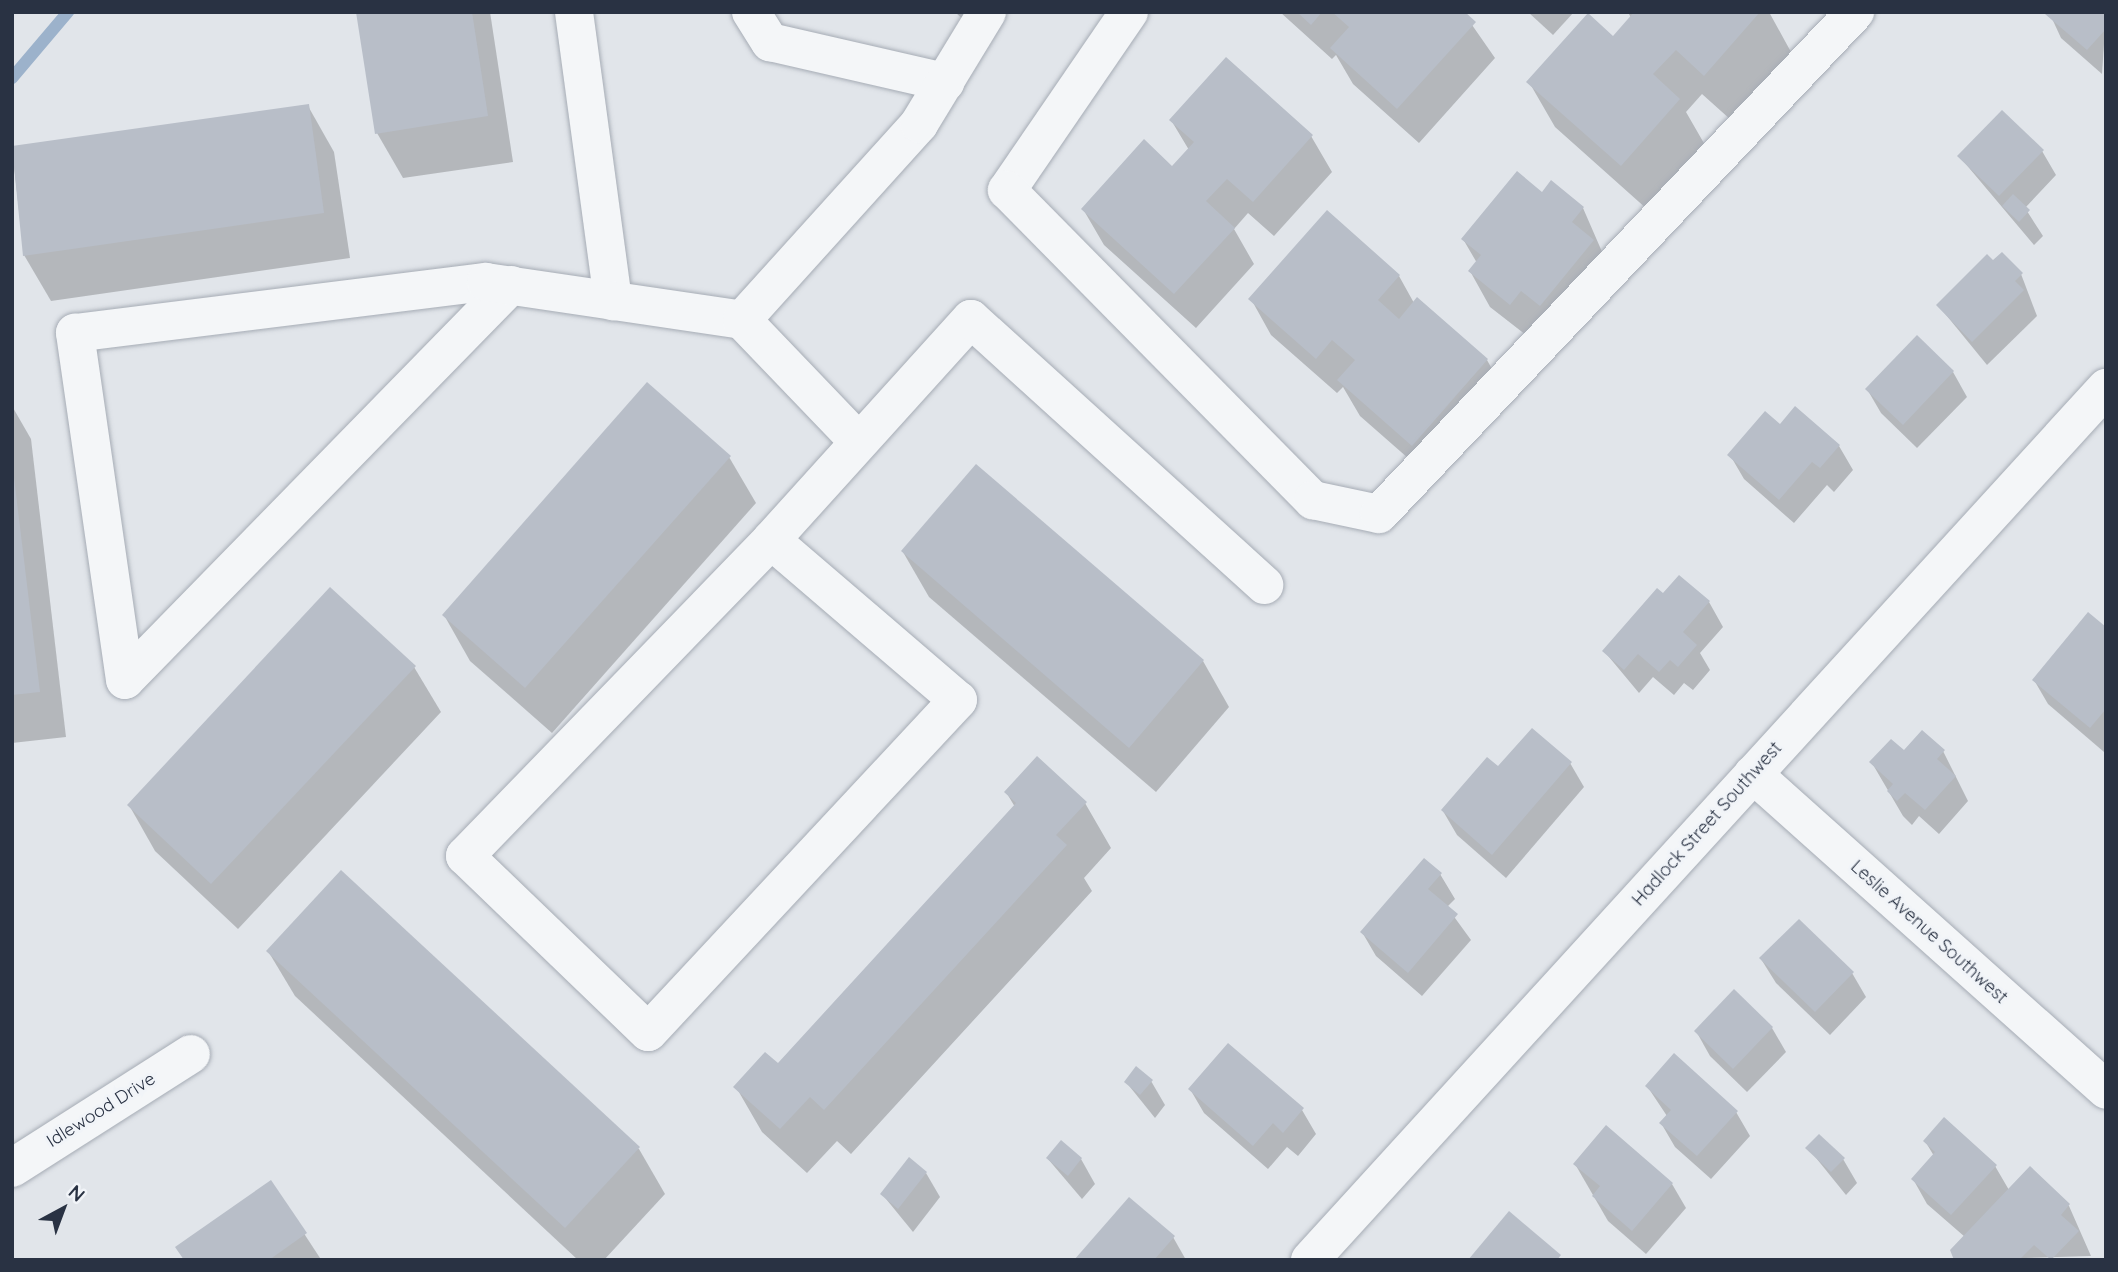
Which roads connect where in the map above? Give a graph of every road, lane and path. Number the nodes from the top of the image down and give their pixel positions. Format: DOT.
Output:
graph roads {
  1 [pos="574,12"];
  2 [pos="751,12"];
  3 [pos="987,12"];
  4 [pos="1129,12"];
  5 [pos="1855,12"];
  6 [pos="945,82"];
  7 [pos="511,285"];
  8 [pos="613,301"];
  9 [pos="742,320"];
  10 [pos="2106,388"];
  11 [pos="857,440"];
  12 [pos="771,540"];
  13 [pos="1264,584"];
  14 [pos="1753,774"];
  15 [pos="191,1054"];
  16 [pos="2106,1090"];
  17 [pos="12,1168"];
  18 [pos="1310,1260"];
  1 -- 8 [label="street"];
  2 -- 6 [label="street"];
  3 -- 6 [label="street"];
  4 -- 5 [label="street"];
  6 -- 9 [label="street"];
  7 -- 7 [label="street"];
  7 -- 8 [label="street"];
  8 -- 9 [label="street"];
  9 -- 11 [label="street"];
  10 -- 14 [label="street, Hadlock Street Southwest"];
  11 -- 12 [label="street"];
  11 -- 13 [label="street"];
  12 -- 12 [label="street"];
  14 -- 16 [label="street, Leslie Avenue Southwest"];
  14 -- 18 [label="street, Hadlock Street Southwest"];
  15 -- 17 [label="street, Idlewood Drive"];
}
